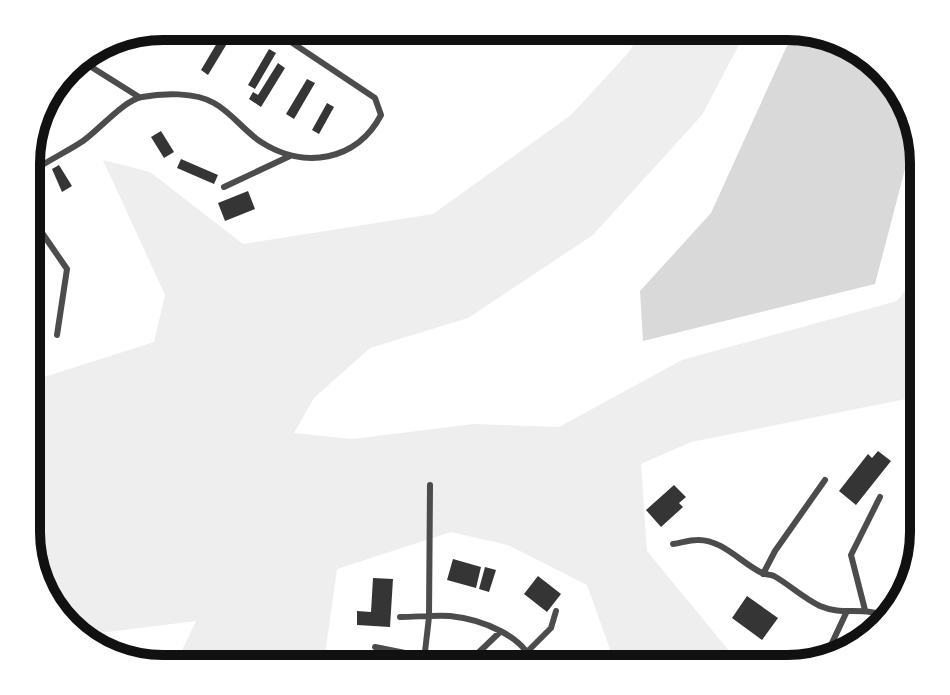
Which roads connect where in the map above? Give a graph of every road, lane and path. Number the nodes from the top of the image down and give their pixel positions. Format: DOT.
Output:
graph roads {
  1 [pos="288,40"];
  2 [pos="89,66"];
  3 [pos="139,97"];
  4 [pos="290,156"];
  5 [pos="40,167"];
  6 [pos="224,187"];
  7 [pos="40,230"];
  8 [pos="57,335"];
  9 [pos="825,480"];
  10 [pos="430,485"];
  11 [pos="880,497"];
  12 [pos="673,544"];
  13 [pos="763,574"];
  14 [pos="865,610"];
  15 [pos="556,611"];
  16 [pos="847,611"];
  17 [pos="880,612"];
  18 [pos="400,617"];
  19 [pos="429,617"];
  20 [pos="500,632"];
  21 [pos="830,646"];
  22 [pos="375,647"];
  23 [pos="527,652"];
  24 [pos="415,655"];
  25 [pos="425,655"];
  26 [pos="476,655"];
  27 [pos="528,655"];
  1 -- 4 [label="street"];
  2 -- 3 [label="street"];
  3 -- 4 [label="street"];
  3 -- 5 [label="street"];
  4 -- 6 [label="street"];
  7 -- 8 [label="street"];
  9 -- 13 [label="street"];
  10 -- 19 [label="street"];
  11 -- 14 [label="street"];
  12 -- 13 [label="street"];
  13 -- 16 [label="street"];
  14 -- 16 [label="street"];
  14 -- 17 [label="street"];
  15 -- 23 [label="street"];
  16 -- 21 [label="street"];
  18 -- 19 [label="street"];
  19 -- 20 [label="street"];
  19 -- 25 [label="street"];
  20 -- 23 [label="street"];
  20 -- 26 [label="street"];
  22 -- 24 [label="street"];
  23 -- 27 [label="street"];
}
